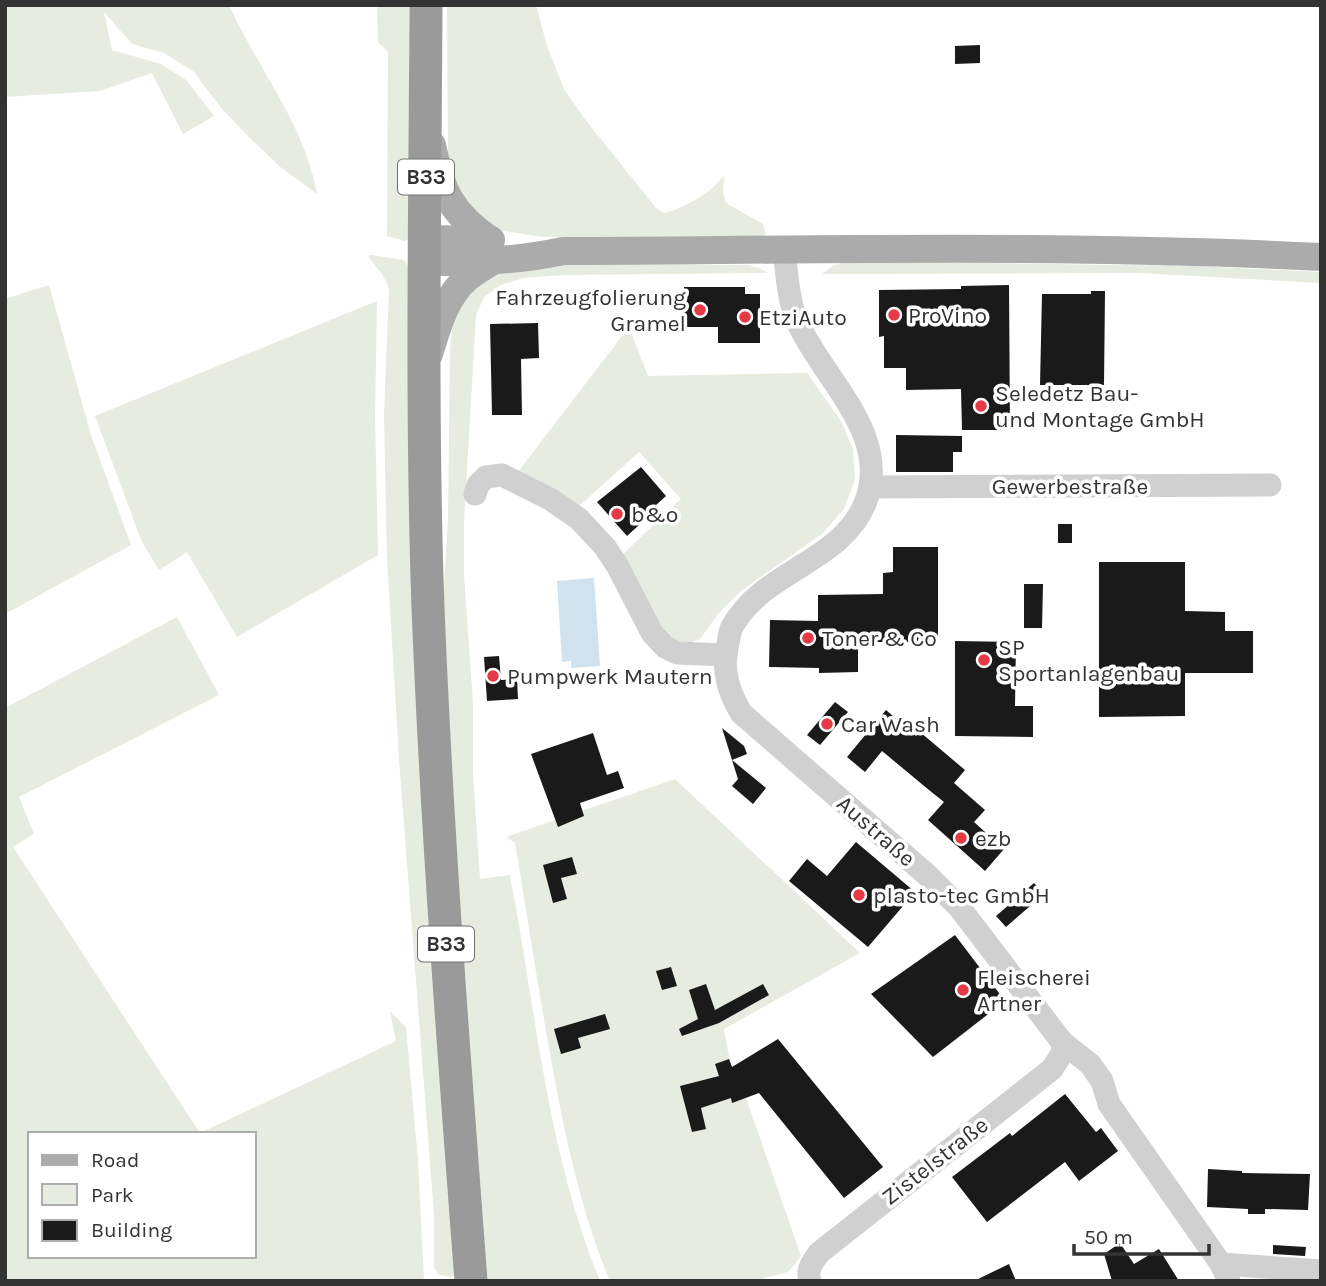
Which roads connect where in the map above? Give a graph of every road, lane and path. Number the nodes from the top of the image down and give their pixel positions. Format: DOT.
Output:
graph roads {
  1 [pos="426,5"];
  2 [pos="426,114"];
  3 [pos="425,250"];
  4 [pos="785,250"];
  5 [pos="491,251"];
  6 [pos="1321,257"];
  7 [pos="426,367"];
  8 [pos="1270,485"];
  9 [pos="870,487"];
  10 [pos="475,494"];
  11 [pos="726,655"];
  12 [pos="1062,1042"];
  13 [pos="1321,1270"];
  14 [pos="1225,1273"];
  15 [pos="471,1281"];
  16 [pos="810,1281"];
  1 -- 2 [label="highway, B33"];
  2 -- 3 [label="highway, B33"];
  2 -- 5 [label="main road, B33"];
  3 -- 5 [label="main road"];
  3 -- 7 [label="highway, B33"];
  4 -- 5 [label="main road"];
  4 -- 6 [label="main road"];
  4 -- 9 [label="street, Austraße"];
  5 -- 7 [label="main road, B33"];
  7 -- 15 [label="highway, B33"];
  8 -- 9 [label="street, Gewerbestraße"];
  9 -- 11 [label="street, Austraße"];
  10 -- 11 [label="street"];
  11 -- 12 [label="street, Austraße"];
  12 -- 14 [label="street, Austraße"];
  12 -- 16 [label="street, Zistelstraße"];
  13 -- 14 [label="street"];
}
